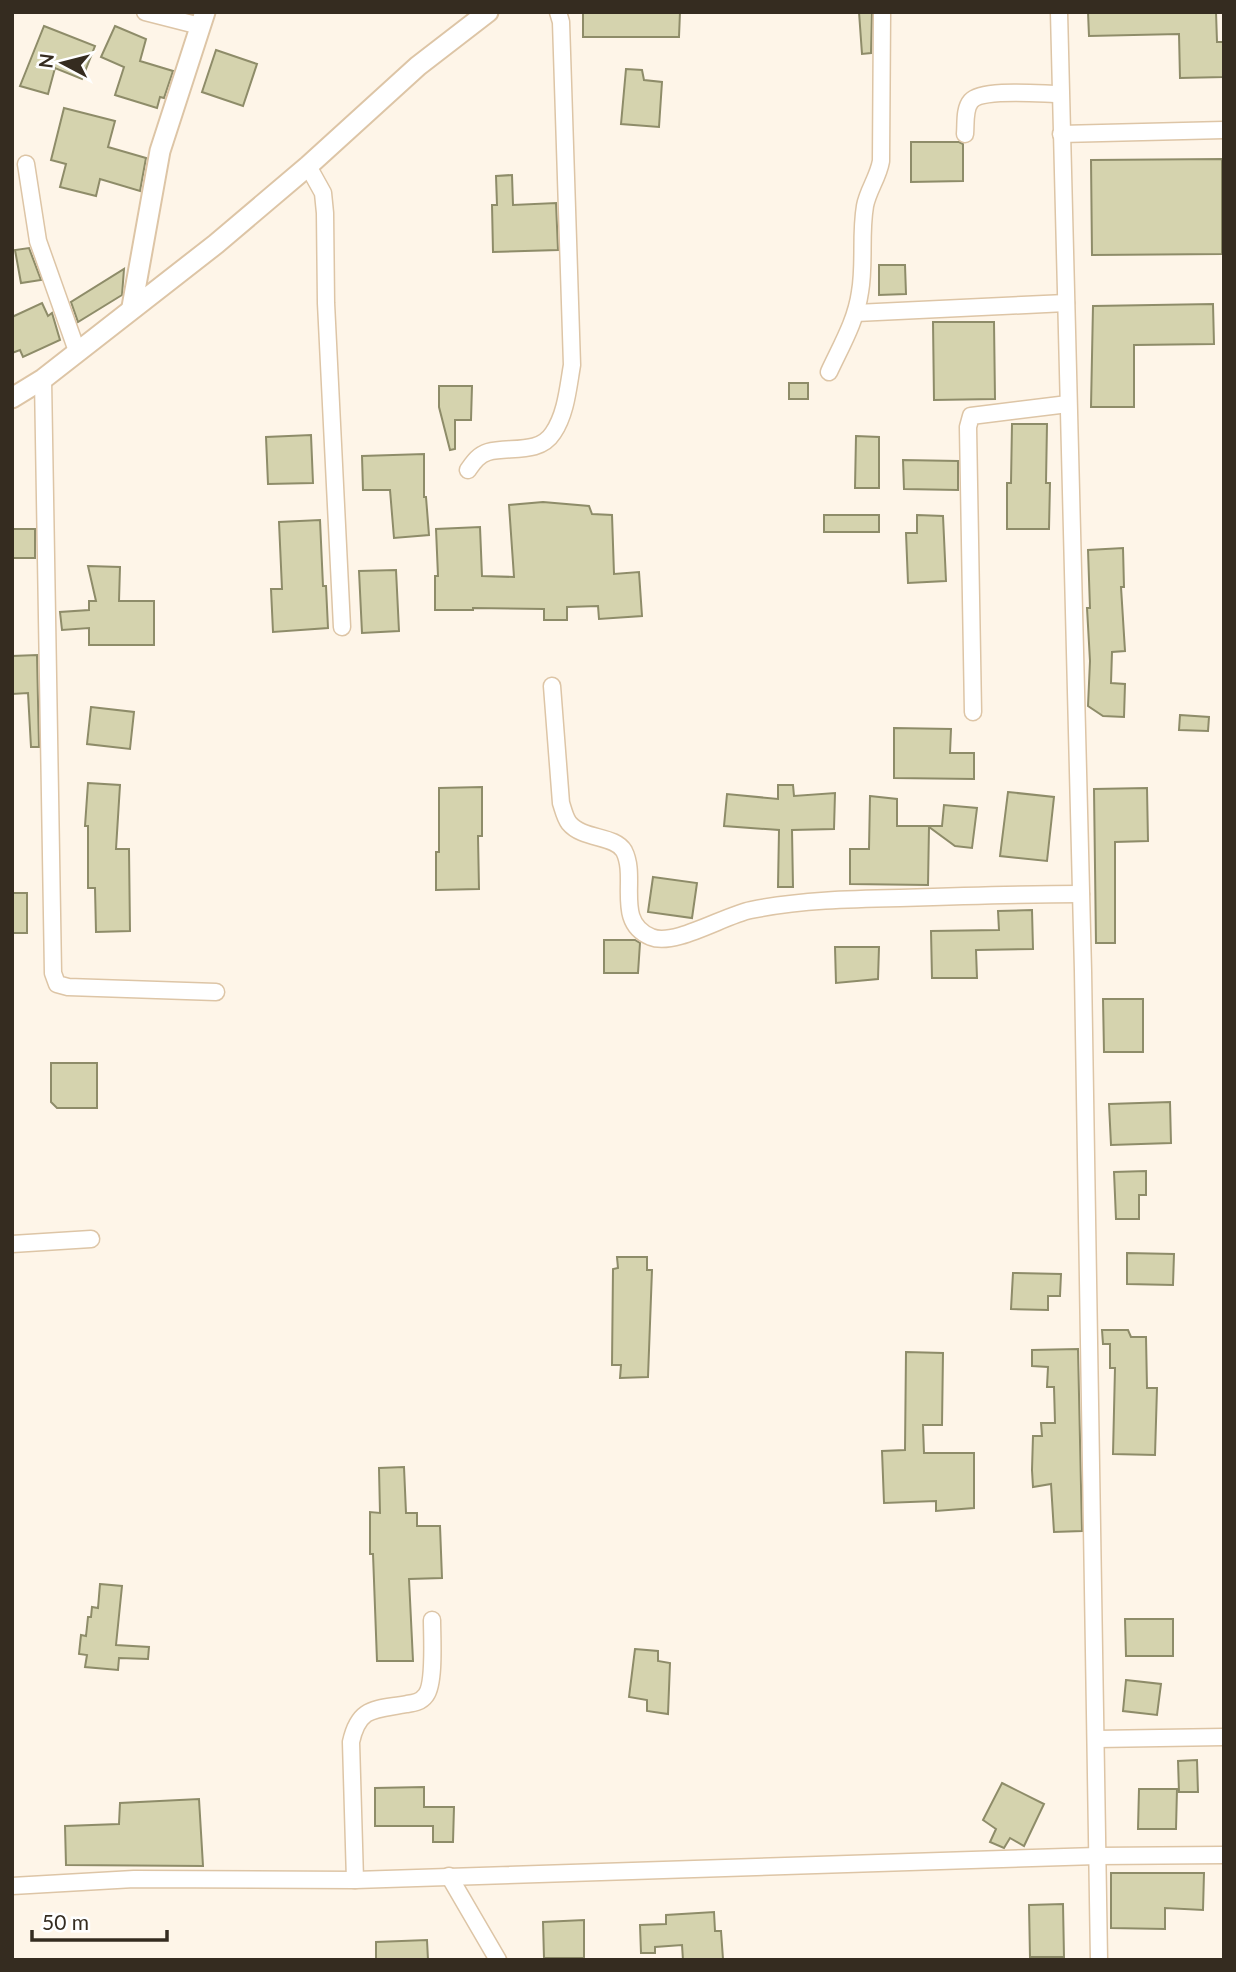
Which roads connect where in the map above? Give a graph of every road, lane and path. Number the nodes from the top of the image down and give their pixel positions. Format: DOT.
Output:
graph roads {
  1 [pos="145,12"];
  2 [pos="488,12"];
  3 [pos="558,12"];
  4 [pos="882,12"];
  5 [pos="1059,12"];
  6 [pos="203,19"];
  7 [pos="1060,94"];
  8 [pos="1224,130"];
  9 [pos="965,134"];
  10 [pos="1061,134"];
  11 [pos="26,164"];
  12 [pos="308,166"];
  13 [pos="1066,303"];
  14 [pos="132,307"];
  15 [pos="856,313"];
  16 [pos="77,351"];
  17 [pos="829,372"];
  18 [pos="43,379"];
  19 [pos="12,398"];
  20 [pos="1068,404"];
  21 [pos="468,470"];
  22 [pos="342,627"];
  23 [pos="552,686"];
  24 [pos="973,712"];
  25 [pos="1081,894"];
  26 [pos="216,992"];
  27 [pos="91,1239"];
  28 [pos="12,1244"];
  29 [pos="432,1620"];
  30 [pos="1224,1737"];
  31 [pos="1096,1739"];
  32 [pos="1224,1855"];
  33 [pos="1097,1856"];
  34 [pos="449,1876"];
  35 [pos="355,1880"];
  36 [pos="12,1886"];
  37 [pos="498,1960"];
  38 [pos="1099,1960"];
  1 -- 6 [label="street"];
  2 -- 12 [label="street"];
  3 -- 21 [label="street"];
  4 -- 15 [label="street"];
  5 -- 7 [label="street"];
  6 -- 14 [label="street"];
  7 -- 9 [label="street"];
  7 -- 10 [label="street"];
  8 -- 10 [label="street"];
  10 -- 13 [label="street"];
  11 -- 16 [label="street"];
  12 -- 14 [label="street"];
  12 -- 22 [label="street"];
  13 -- 15 [label="street"];
  13 -- 20 [label="street"];
  14 -- 16 [label="street"];
  15 -- 17 [label="street"];
  16 -- 18 [label="street"];
  18 -- 19 [label="street"];
  18 -- 26 [label="street"];
  20 -- 24 [label="street"];
  20 -- 25 [label="street"];
  23 -- 25 [label="street"];
  25 -- 31 [label="street"];
  27 -- 28 [label="street"];
  29 -- 35 [label="street"];
  30 -- 31 [label="street"];
  31 -- 33 [label="street"];
  32 -- 33 [label="street"];
  33 -- 34 [label="street"];
  33 -- 38 [label="street"];
  34 -- 35 [label="street"];
  34 -- 37 [label="street"];
  35 -- 36 [label="street"];
}
